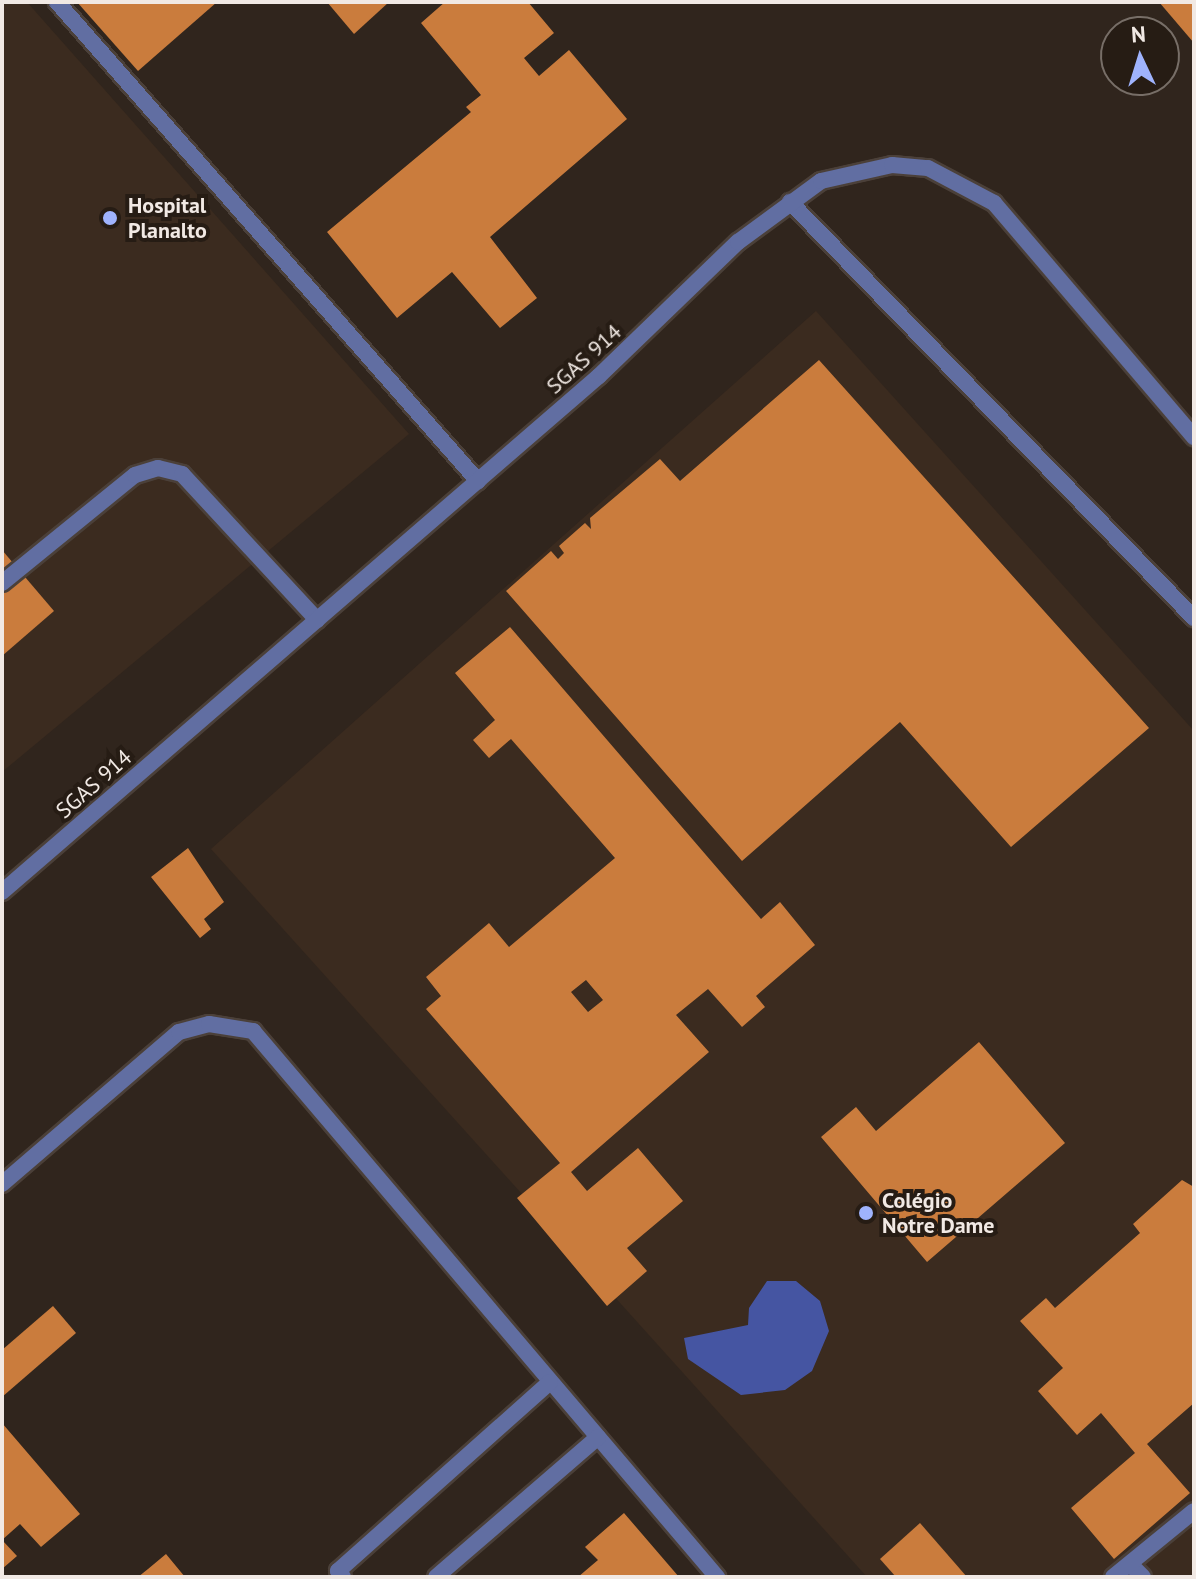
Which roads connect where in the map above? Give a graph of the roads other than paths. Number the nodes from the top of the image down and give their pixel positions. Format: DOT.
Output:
graph roads {
  1 [pos="57,2"];
  2 [pos="790,202"];
  3 [pos="1194,437"];
  4 [pos="478,481"];
  5 [pos="2,583"];
  6 [pos="1194,618"];
  7 [pos="317,620"];
  8 [pos="2,892"];
  9 [pos="2,1184"];
  10 [pos="550,1382"];
  11 [pos="598,1437"];
  12 [pos="1194,1511"];
  13 [pos="1130,1564"];
  14 [pos="343,1577"];
  15 [pos="436,1577"];
  16 [pos="717,1577"];
  17 [pos="1113,1577"];
  18 [pos="1143,1577"];
  1 -- 4 [label="lane"];
  2 -- 3 [label="lane, SGAS 914"];
  2 -- 4 [label="lane, SGAS 914"];
  2 -- 6 [label="lane"];
  4 -- 7 [label="lane, SGAS 914"];
  5 -- 7 [label="lane"];
  7 -- 8 [label="lane, SGAS 914"];
  9 -- 10 [label="lane"];
  10 -- 11 [label="lane"];
  10 -- 14 [label="lane"];
  11 -- 15 [label="lane"];
  11 -- 16 [label="lane"];
  12 -- 13 [label="lane"];
  13 -- 17 [label="lane"];
  13 -- 18 [label="lane"];
}
